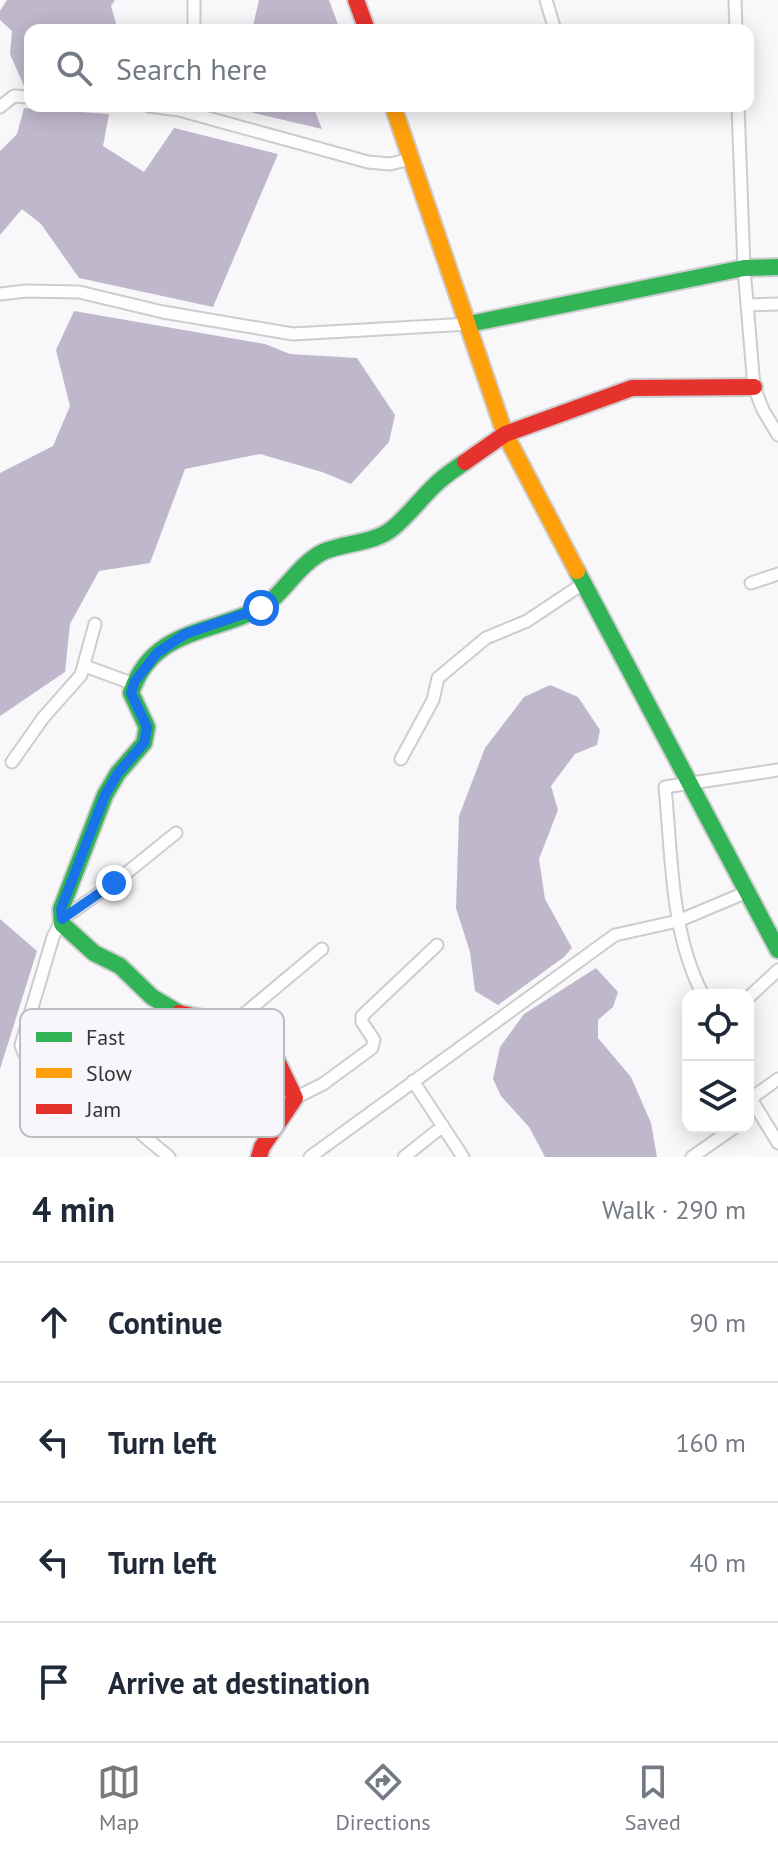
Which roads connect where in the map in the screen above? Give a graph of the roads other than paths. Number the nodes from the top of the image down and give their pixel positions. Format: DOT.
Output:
graph roads {
  1 [pos="194,0"];
  2 [pos="356,0"];
  3 [pos="546,0"];
  4 [pos="735,0"];
  5 [pos="194,24"];
  6 [pos="365,24"];
  7 [pos="553,24"];
  8 [pos="736,24"];
  9 [pos="24,97"];
  10 [pos="0,107"];
  11 [pos="202,112"];
  12 [pos="395,112"];
  13 [pos="738,112"];
  14 [pos="411,159"];
  15 [pos="778,267"];
  16 [pos="744,268"];
  17 [pos="0,294"];
  18 [pos="778,304"];
  19 [pos="747,305"];
  20 [pos="469,324"];
  21 [pos="754,387"];
  22 [pos="505,434"];
  23 [pos="778,435"];
  24 [pos="778,574"];
  25 [pos="584,583"];
  26 [pos="751,583"];
  27 [pos="95,624"];
  28 [pos="85,666"];
  29 [pos="134,684"];
  30 [pos="401,759"];
  31 [pos="12,762"];
  32 [pos="778,770"];
  33 [pos="690,784"];
  34 [pos="176,833"];
  35 [pos="747,892"];
  36 [pos="62,919"];
  37 [pos="678,921"];
  38 [pos="437,945"];
  39 [pos="322,949"];
  40 [pos="778,950"];
  41 [pos="778,970"];
  42 [pos="700,989"];
  43 [pos="754,992"];
  44 [pos="31,1009"];
  45 [pos="172,1009"];
  46 [pos="250,1009"];
  47 [pos="284,1075"];
  48 [pos="778,1079"];
  49 [pos="413,1081"];
  50 [pos="754,1093"];
  51 [pos="295,1098"];
  52 [pos="284,1114"];
  53 [pos="754,1116"];
  54 [pos="443,1126"];
  55 [pos="726,1133"];
  56 [pos="145,1137"];
  57 [pos="269,1137"];
  58 [pos="778,1143"];
  59 [pos="169,1157"];
  60 [pos="259,1157"];
  61 [pos="310,1157"];
  62 [pos="404,1157"];
  63 [pos="463,1157"];
  64 [pos="692,1157"];
  1 -- 5 [label="street"];
  2 -- 6 [label="street"];
  3 -- 7 [label="street"];
  4 -- 8 [label="street"];
  9 -- 10 [label="street"];
  11 -- 14 [label="street"];
  12 -- 14 [label="street"];
  13 -- 16 [label="street"];
  14 -- 20 [label="street"];
  15 -- 16 [label="street"];
  16 -- 19 [label="street"];
  16 -- 20 [label="street"];
  17 -- 20 [label="street"];
  18 -- 19 [label="street"];
  19 -- 21 [label="street"];
  20 -- 22 [label="street"];
  21 -- 22 [label="street"];
  21 -- 23 [label="street"];
  22 -- 25 [label="street"];
  22 -- 29 [label="street"];
  24 -- 26 [label="street"];
  25 -- 30 [label="street"];
  25 -- 33 [label="street"];
  27 -- 28 [label="street"];
  28 -- 29 [label="street"];
  28 -- 31 [label="street"];
  29 -- 36 [label="street"];
  32 -- 33 [label="street"];
  33 -- 35 [label="street"];
  33 -- 37 [label="street"];
  34 -- 36 [label="street"];
  35 -- 37 [label="street"];
  35 -- 40 [label="street"];
  36 -- 44 [label="street"];
  36 -- 45 [label="street"];
  37 -- 42 [label="street"];
  37 -- 49 [label="street"];
  38 -- 51 [label="street"];
  39 -- 46 [label="street"];
  41 -- 43 [label="street"];
  47 -- 51 [label="street"];
  48 -- 50 [label="street"];
  49 -- 54 [label="street"];
  49 -- 61 [label="street"];
  51 -- 52 [label="street"];
  53 -- 58 [label="street"];
  54 -- 62 [label="street"];
  54 -- 63 [label="street"];
  55 -- 64 [label="street"];
  56 -- 59 [label="street"];
  57 -- 60 [label="street"];
}
